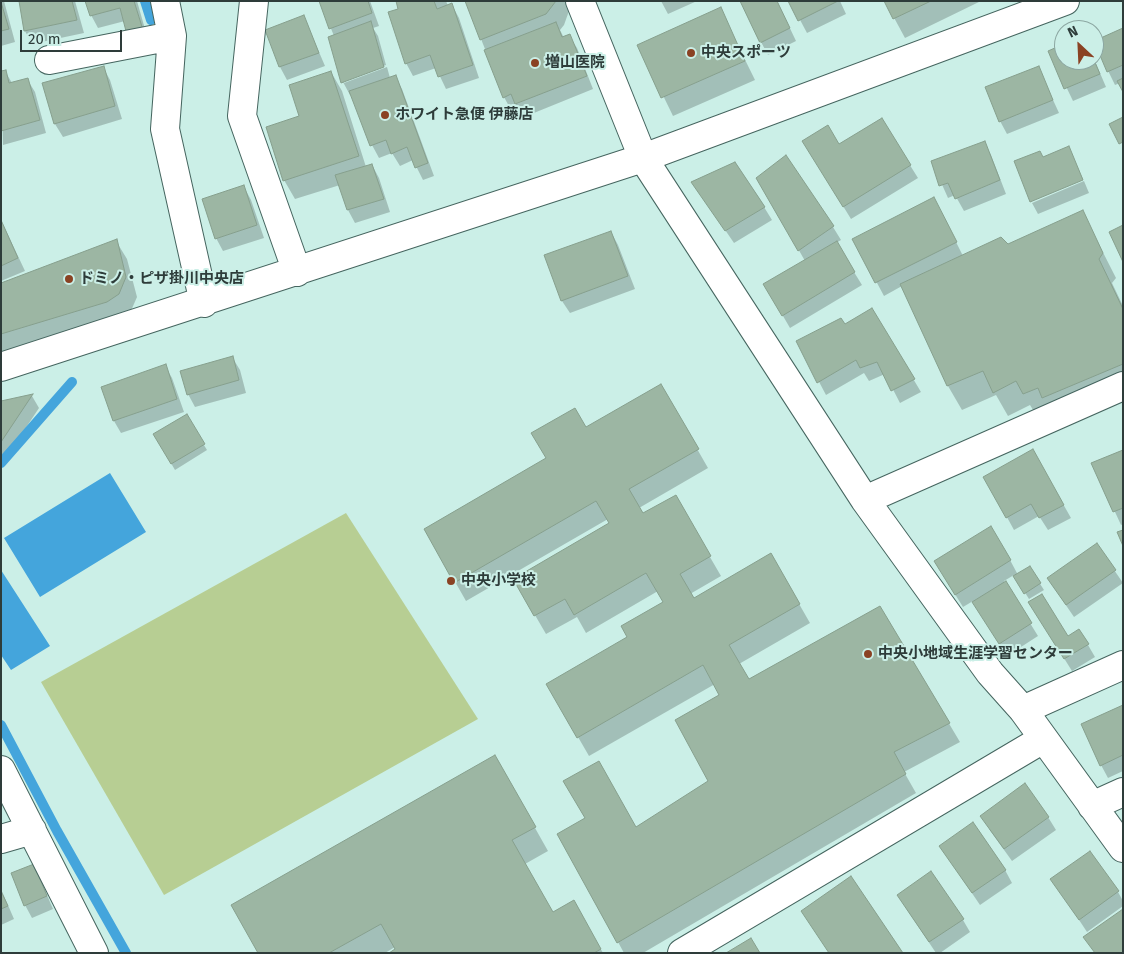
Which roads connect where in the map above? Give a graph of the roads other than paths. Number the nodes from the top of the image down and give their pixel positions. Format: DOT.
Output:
graph roads {
  1 [pos="166,1"];
  2 [pos="254,1"];
  3 [pos="580,1"];
  4 [pos="1065,1"];
  5 [pos="172,36"];
  6 [pos="49,60"];
  7 [pos="643,158"];
  8 [pos="297,272"];
  9 [pos="204,303"];
  10 [pos="1,367"];
  11 [pos="1123,386"];
  12 [pos="865,500"];
  13 [pos="1123,665"];
  14 [pos="1023,710"];
  15 [pos="1043,739"];
  16 [pos="1,770"];
  17 [pos="1123,792"];
  18 [pos="1092,806"];
  19 [pos="32,830"];
  20 [pos="1,839"];
  21 [pos="1123,848"];
  22 [pos="94,953"];
  23 [pos="682,953"];
  1 -- 5 [label="street"];
  2 -- 8 [label="street"];
  3 -- 7 [label="street"];
  4 -- 7 [label="street"];
  5 -- 6 [label="street"];
  5 -- 9 [label="street"];
  7 -- 8 [label="street"];
  7 -- 12 [label="street"];
  8 -- 9 [label="street"];
  9 -- 10 [label="street"];
  11 -- 12 [label="street"];
  12 -- 14 [label="street"];
  13 -- 14 [label="street"];
  14 -- 15 [label="street"];
  15 -- 18 [label="street"];
  15 -- 23 [label="street"];
  16 -- 19 [label="street"];
  17 -- 18 [label="street"];
  18 -- 21 [label="street"];
  19 -- 20 [label="street"];
  19 -- 22 [label="street"];
}
